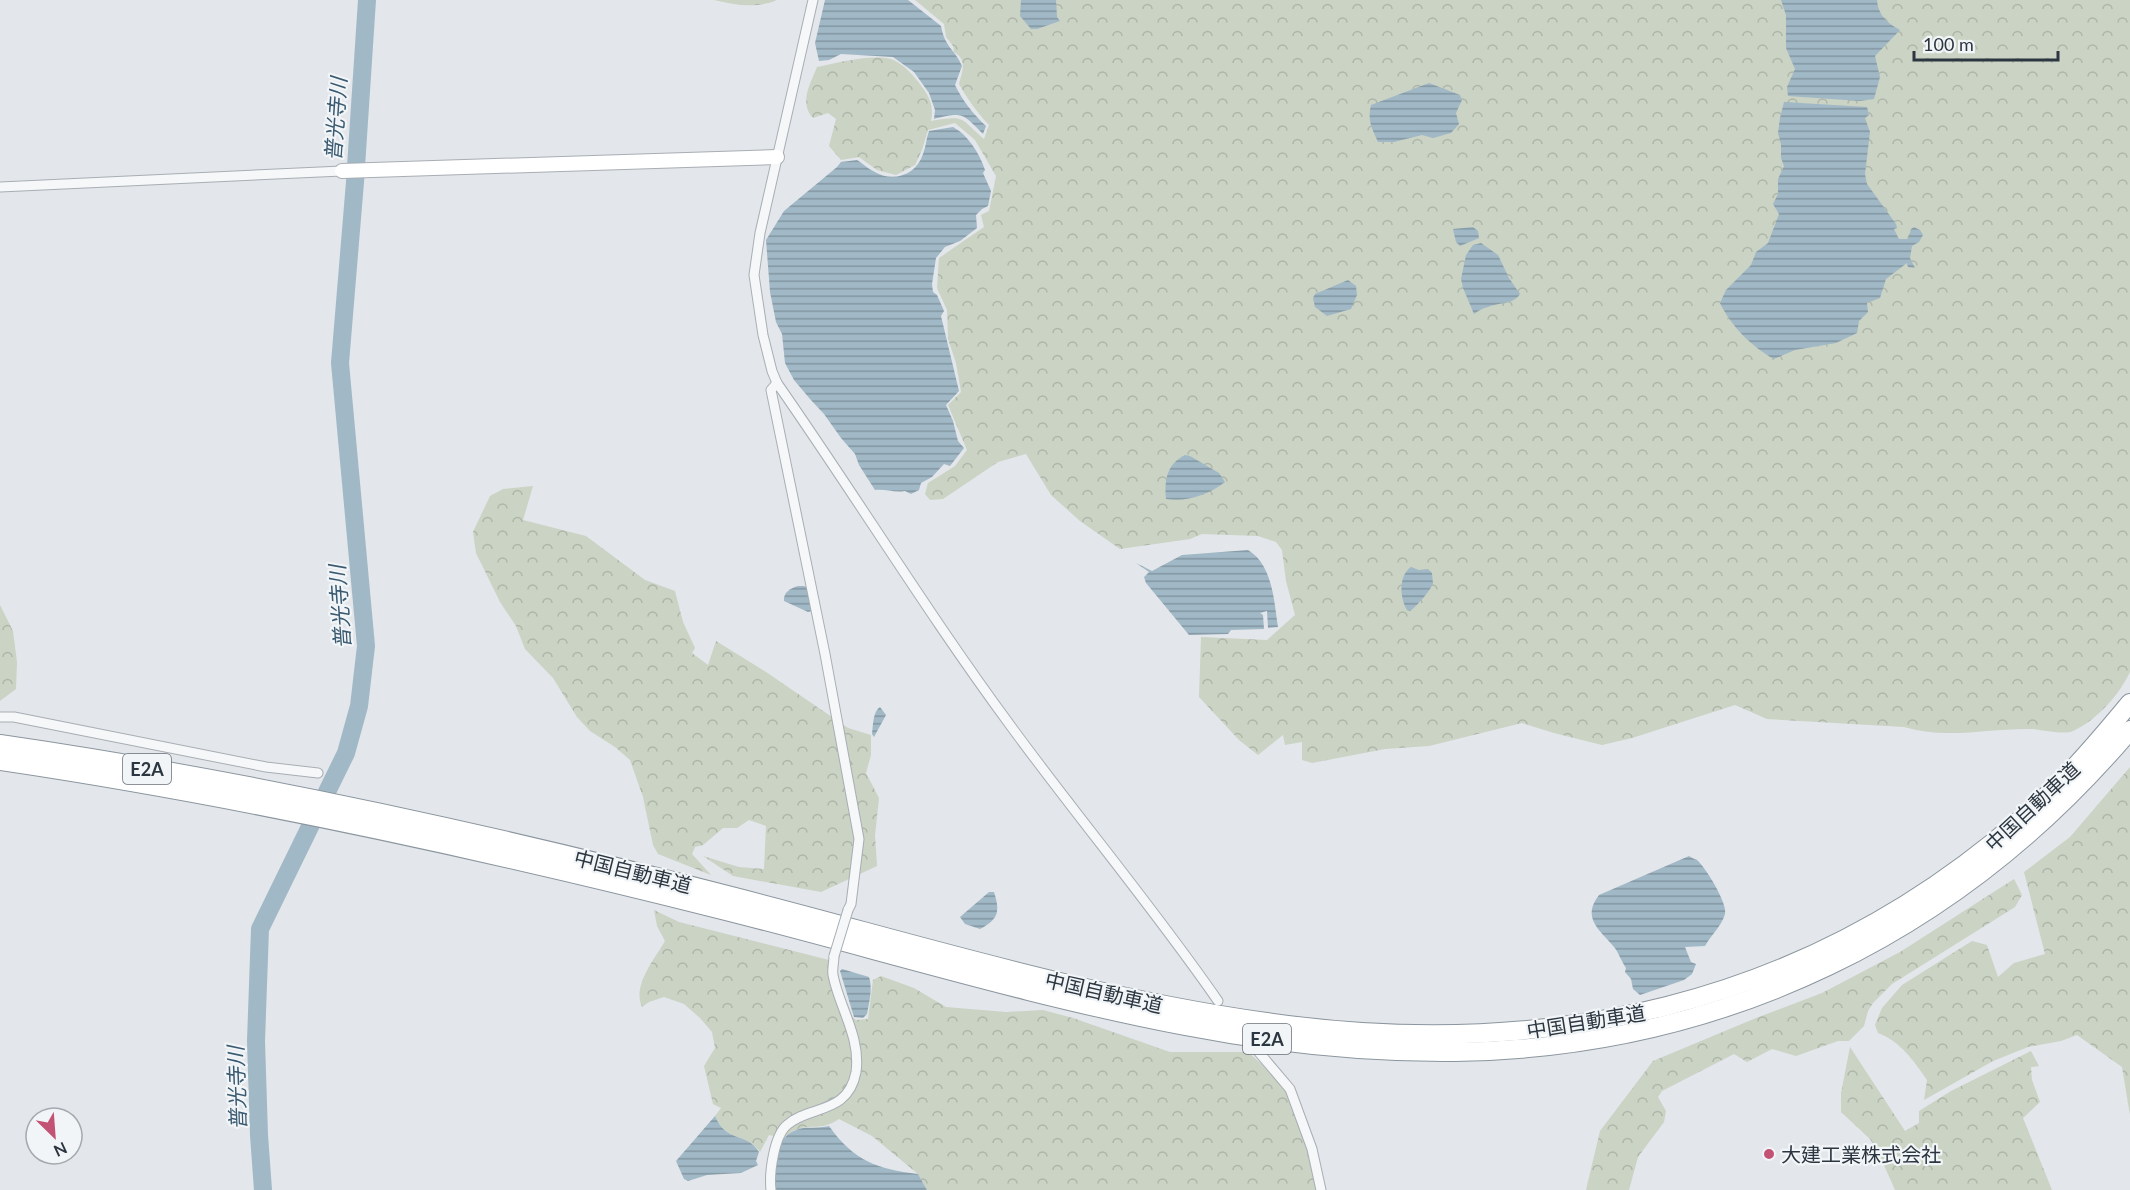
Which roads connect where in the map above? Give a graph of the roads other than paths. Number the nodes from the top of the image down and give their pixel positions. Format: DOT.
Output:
graph roads {
  1 [pos="813,0"];
  2 [pos="777,157"];
  3 [pos="342,171"];
  4 [pos="0,187"];
  5 [pos="777,382"];
  6 [pos="2130,704"];
  7 [pos="0,717"];
  8 [pos="2130,730"];
  9 [pos="0,744"];
  10 [pos="0,761"];
  11 [pos="318,773"];
  12 [pos="291,804"];
  13 [pos="335,813"];
  14 [pos="1218,1001"];
  15 [pos="1257,1050"];
  16 [pos="771,1190"];
  17 [pos="1321,1190"];
  1 -- 2 [label="street"];
  2 -- 3 [label="street"];
  2 -- 5 [label="street"];
  3 -- 4 [label="street"];
  5 -- 14 [label="street"];
  5 -- 16 [label="street, bridge"];
  6 -- 13 [label="highway, 中国自動車道 / E2A"];
  7 -- 11 [label="street"];
  8 -- 13 [label="highway, 中国自動車道 / E2A"];
  9 -- 12 [label="highway, 中国自動車道 / E2A"];
  10 -- 12 [label="highway, 中国自動車道 / E2A"];
  12 -- 13 [label="highway, 中国自動車道 / E2A"];
  15 -- 17 [label="street"];
}
